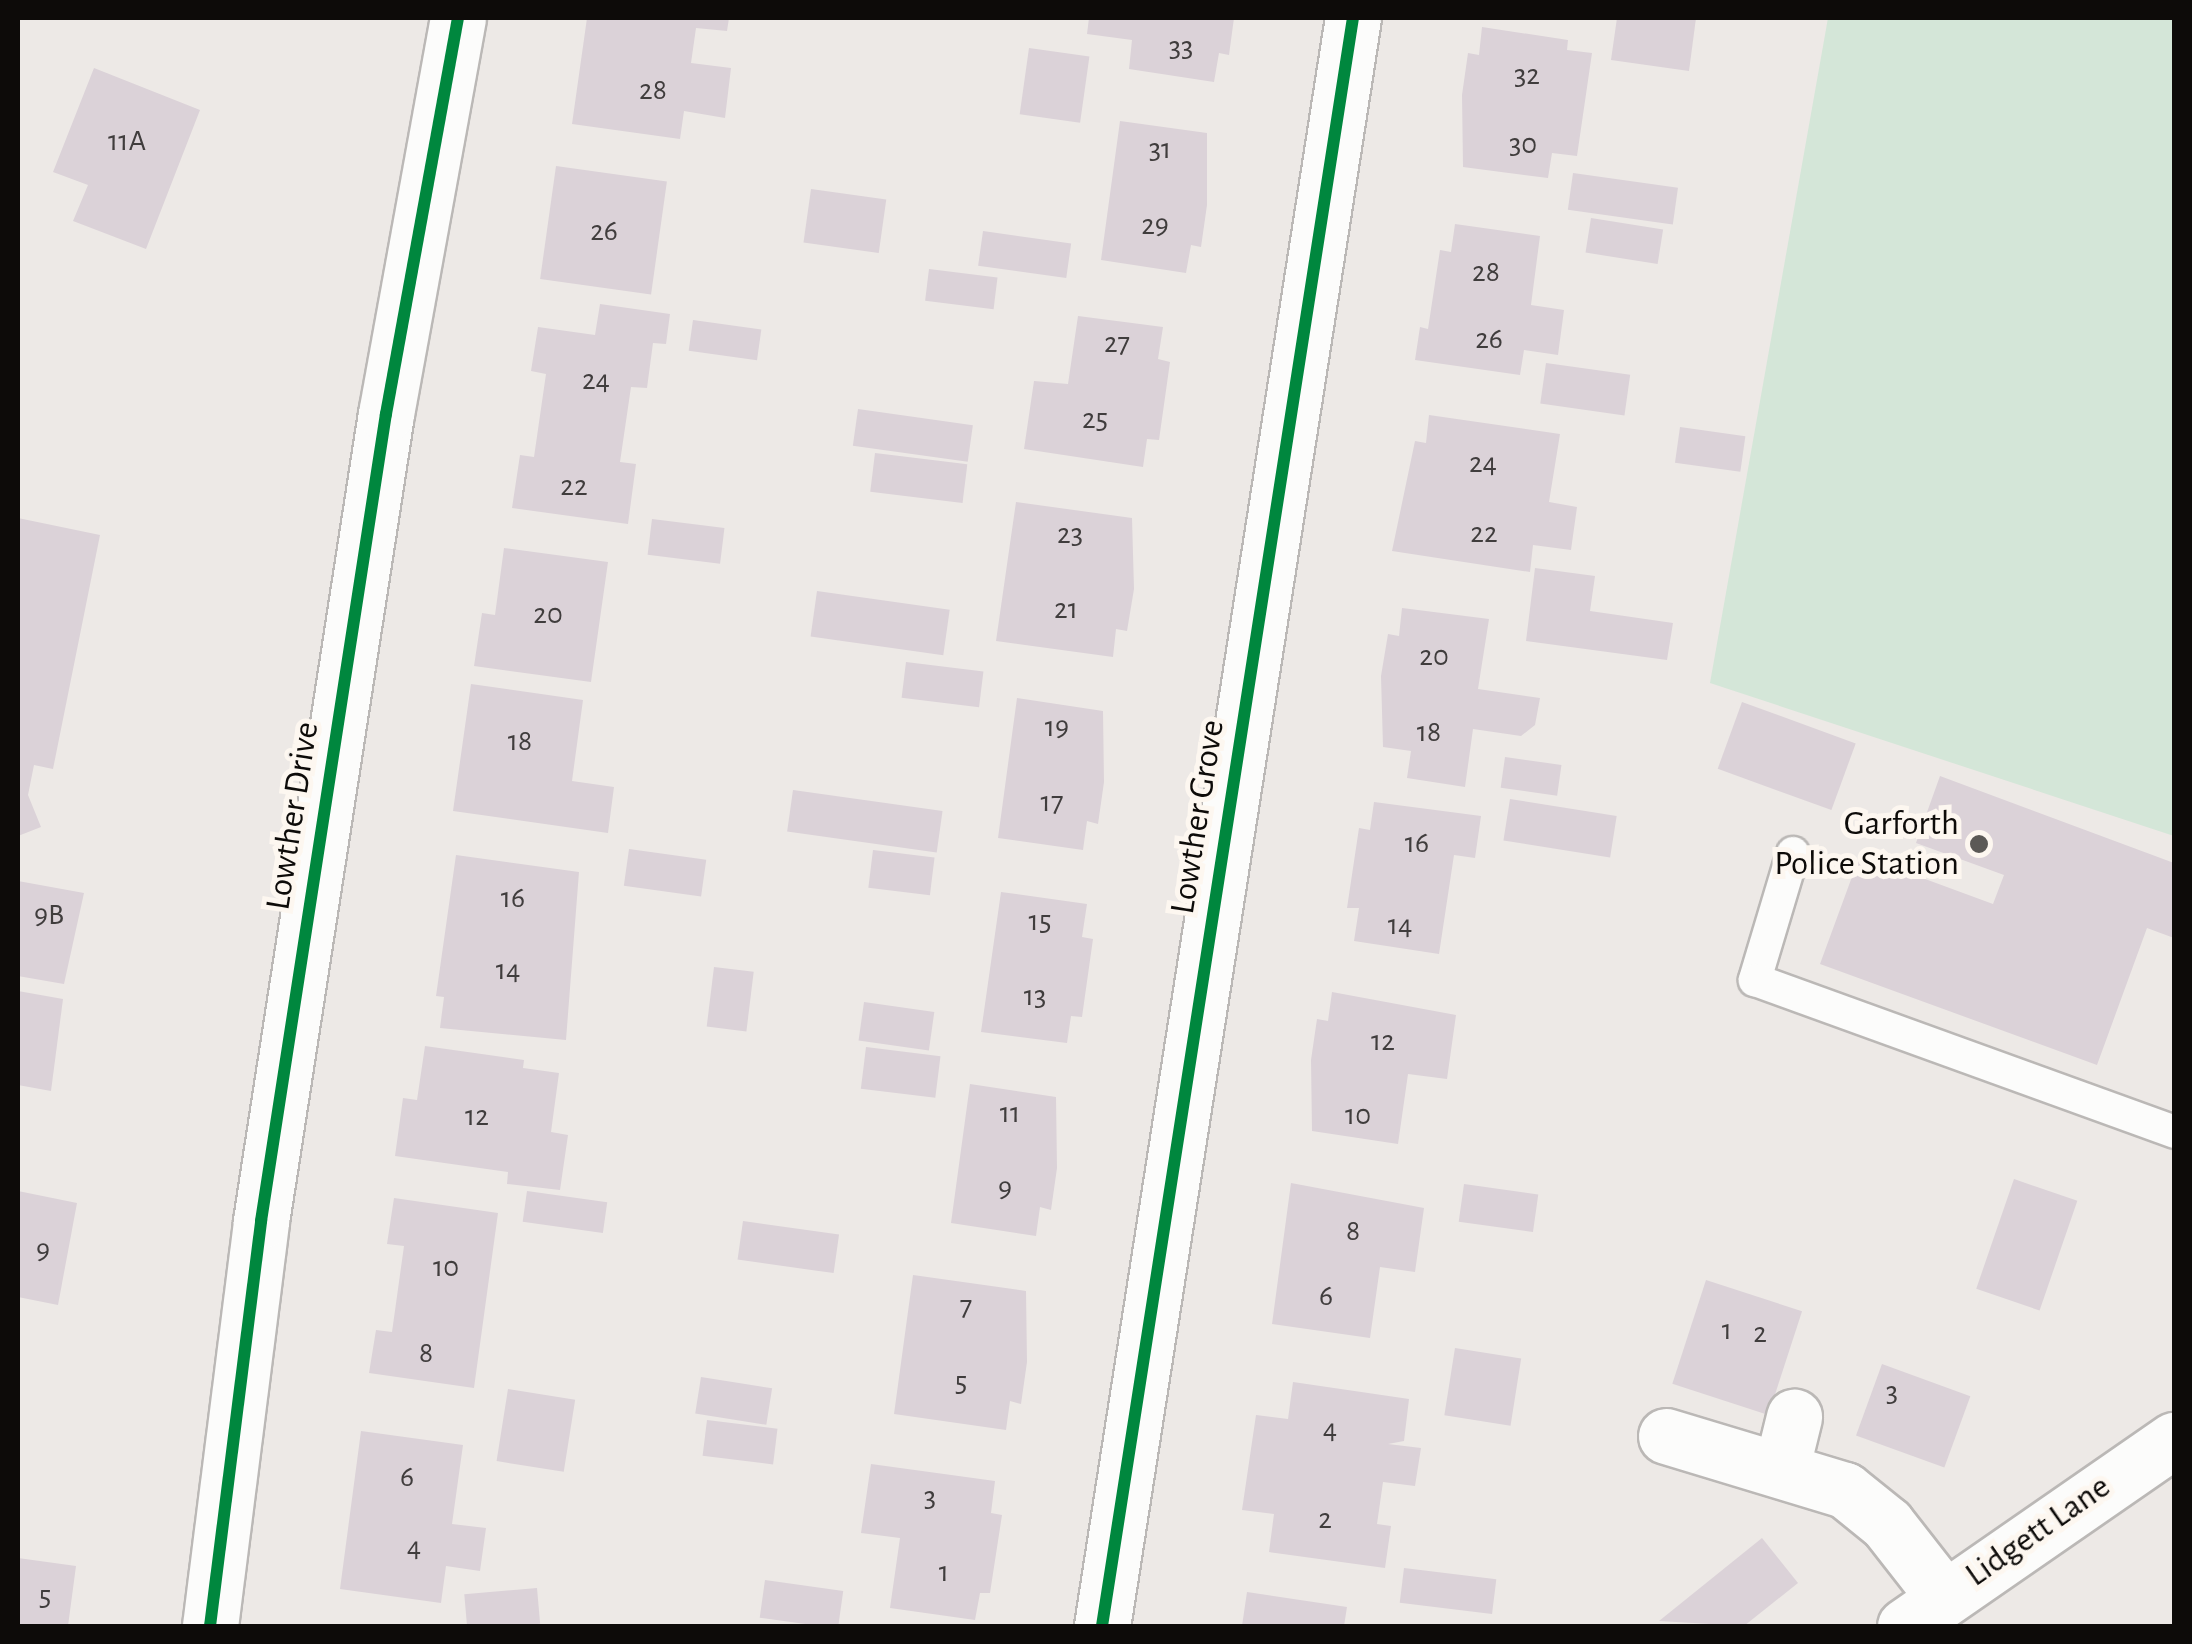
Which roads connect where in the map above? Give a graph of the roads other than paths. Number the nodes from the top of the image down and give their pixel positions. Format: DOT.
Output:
graph roads {
  1 [pos="458,18"];
  2 [pos="1353,18"];
  3 [pos="1793,853"];
  4 [pos="2174,1132"];
  5 [pos="1794,1417"];
  6 [pos="1666,1436"];
  7 [pos="2174,1440"];
  8 [pos="1780,1470"];
  9 [pos="1924,1612"];
  10 [pos="210,1626"];
  11 [pos="1102,1626"];
  1 -- 10 [label="street, Lowther Drive"];
  2 -- 11 [label="street, Lowther Grove"];
  3 -- 4 [label="lane"];
  5 -- 8 [label="street"];
  6 -- 8 [label="street"];
  7 -- 9 [label="street, Lidgett Lane"];
  8 -- 9 [label="street"];
}
